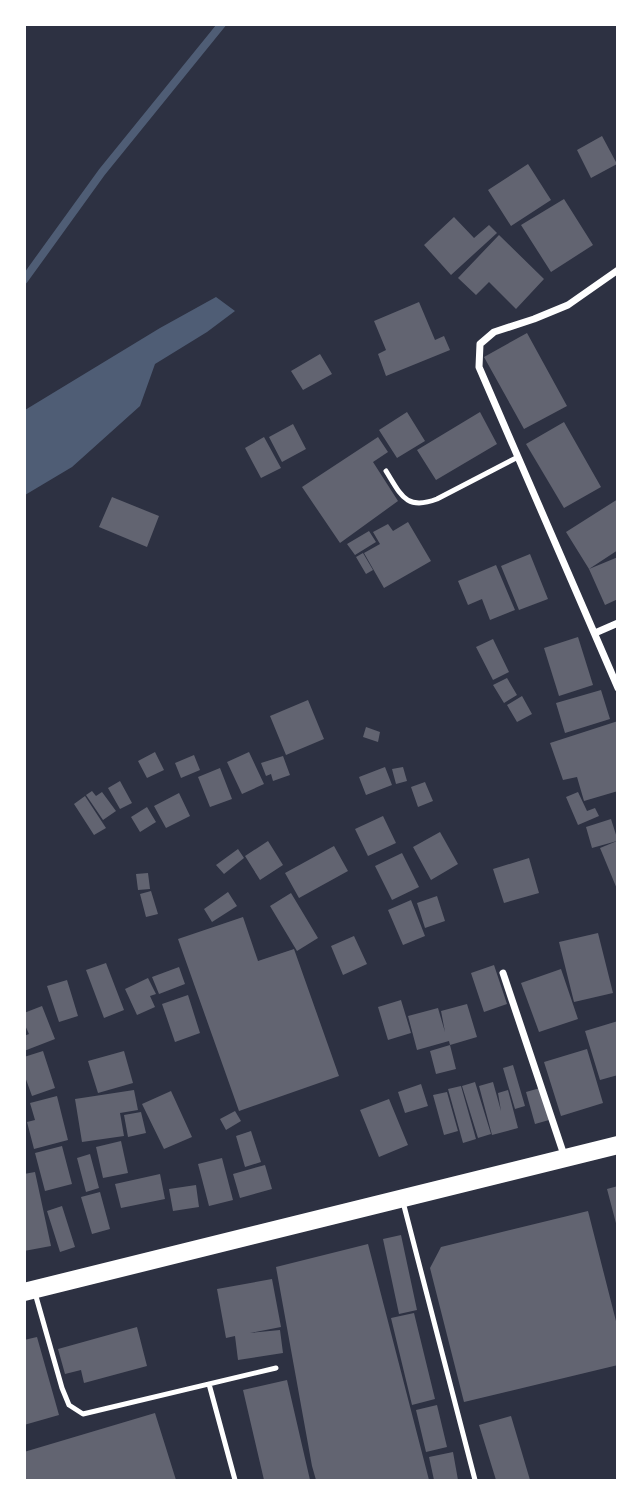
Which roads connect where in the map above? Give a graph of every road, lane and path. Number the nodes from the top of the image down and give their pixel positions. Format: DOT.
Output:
graph roads {
  1 [pos="618,270"];
  2 [pos="518,457"];
  3 [pos="386,471"];
  4 [pos="618,623"];
  5 [pos="595,633"];
  6 [pos="618,688"];
  7 [pos="503,973"];
  8 [pos="618,1145"];
  9 [pos="565,1158"];
  10 [pos="402,1199"];
  11 [pos="29,1291"];
  12 [pos="276,1368"];
  13 [pos="209,1384"];
  14 [pos="235,1480"];
  15 [pos="475,1480"];
  1 -- 2 [label="street"];
  2 -- 3 [label="lane"];
  2 -- 5 [label="street"];
  4 -- 5 [label="street"];
  5 -- 6 [label="street"];
  7 -- 9 [label="street"];
  8 -- 9 [label="main road"];
  9 -- 10 [label="main road"];
  10 -- 11 [label="main road"];
  10 -- 15 [label="lane"];
  11 -- 13 [label="lane"];
  12 -- 13 [label="lane"];
  13 -- 14 [label="lane"];
}
